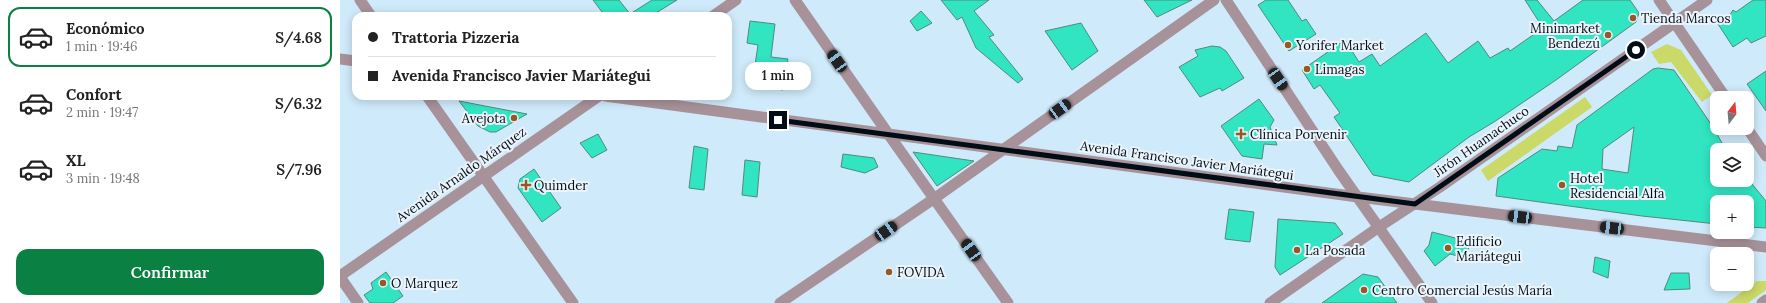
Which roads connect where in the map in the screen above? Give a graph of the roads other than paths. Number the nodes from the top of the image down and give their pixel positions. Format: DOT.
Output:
graph roads {
  1 [pos="360,0"];
  2 [pos="736,0"];
  3 [pos="795,0"];
  4 [pos="1214,0"];
  5 [pos="1226,0"];
  6 [pos="1659,0"];
  7 [pos="1707,0"];
  8 [pos="368,12"];
  9 [pos="720,12"];
  10 [pos="1675,23"];
  11 [pos="340,59"];
  12 [pos="352,60"];
  13 [pos="1721,91"];
  14 [pos="429,100"];
  15 [pos="592,100"];
  16 [pos="634,100"];
  17 [pos="888,135"];
  18 [pos="1752,135"];
  19 [pos="1002,150"];
  20 [pos="1766,156"];
  21 [pos="484,176"];
  22 [pos="1358,197"];
  23 [pos="935,198"];
  24 [pos="1415,204"];
  25 [pos="1379,227"];
  26 [pos="1766,247"];
  27 [pos="340,276"];
  28 [pos="1766,300"];
  29 [pos="358,303"];
  30 [pos="572,303"];
  31 [pos="780,303"];
  32 [pos="1008,303"];
  33 [pos="1270,303"];
  34 [pos="1432,303"];
  35 [pos="1762,303"];
  1 -- 8 [label="street"];
  2 -- 9 [label="street"];
  3 -- 17 [label="street"];
  4 -- 19 [label="street"];
  5 -- 22 [label="street"];
  6 -- 10 [label="street"];
  7 -- 10 [label="street, Jirón Huamachuco"];
  10 -- 13 [label="street"];
  10 -- 24 [label="street, Jirón Huamachuco"];
  11 -- 12 [label="street"];
  14 -- 21 [label="street"];
  15 -- 21 [label="street, Avenida Arnaldo Márquez"];
  16 -- 17 [label="street, Avenida Francisco Javier Mariátegui"];
  17 -- 19 [label="street, Avenida Francisco Javier Mariátegui"];
  17 -- 23 [label="street"];
  18 -- 20 [label="street"];
  19 -- 22 [label="street, Avenida Francisco Javier Mariátegui"];
  19 -- 23 [label="street"];
  21 -- 27 [label="street, Avenida Arnaldo Márquez"];
  21 -- 30 [label="street"];
  22 -- 24 [label="street, Avenida Francisco Javier Mariátegui"];
  22 -- 25 [label="street"];
  23 -- 31 [label="street"];
  23 -- 32 [label="street"];
  24 -- 25 [label="street, Jirón Huamachuco"];
  24 -- 26 [label="street, Avenida Francisco Javier Mariátegui"];
  25 -- 33 [label="street, Jirón Huamachuco"];
  25 -- 34 [label="street"];
  27 -- 29 [label="street"];
  28 -- 35 [label="street"];
}
